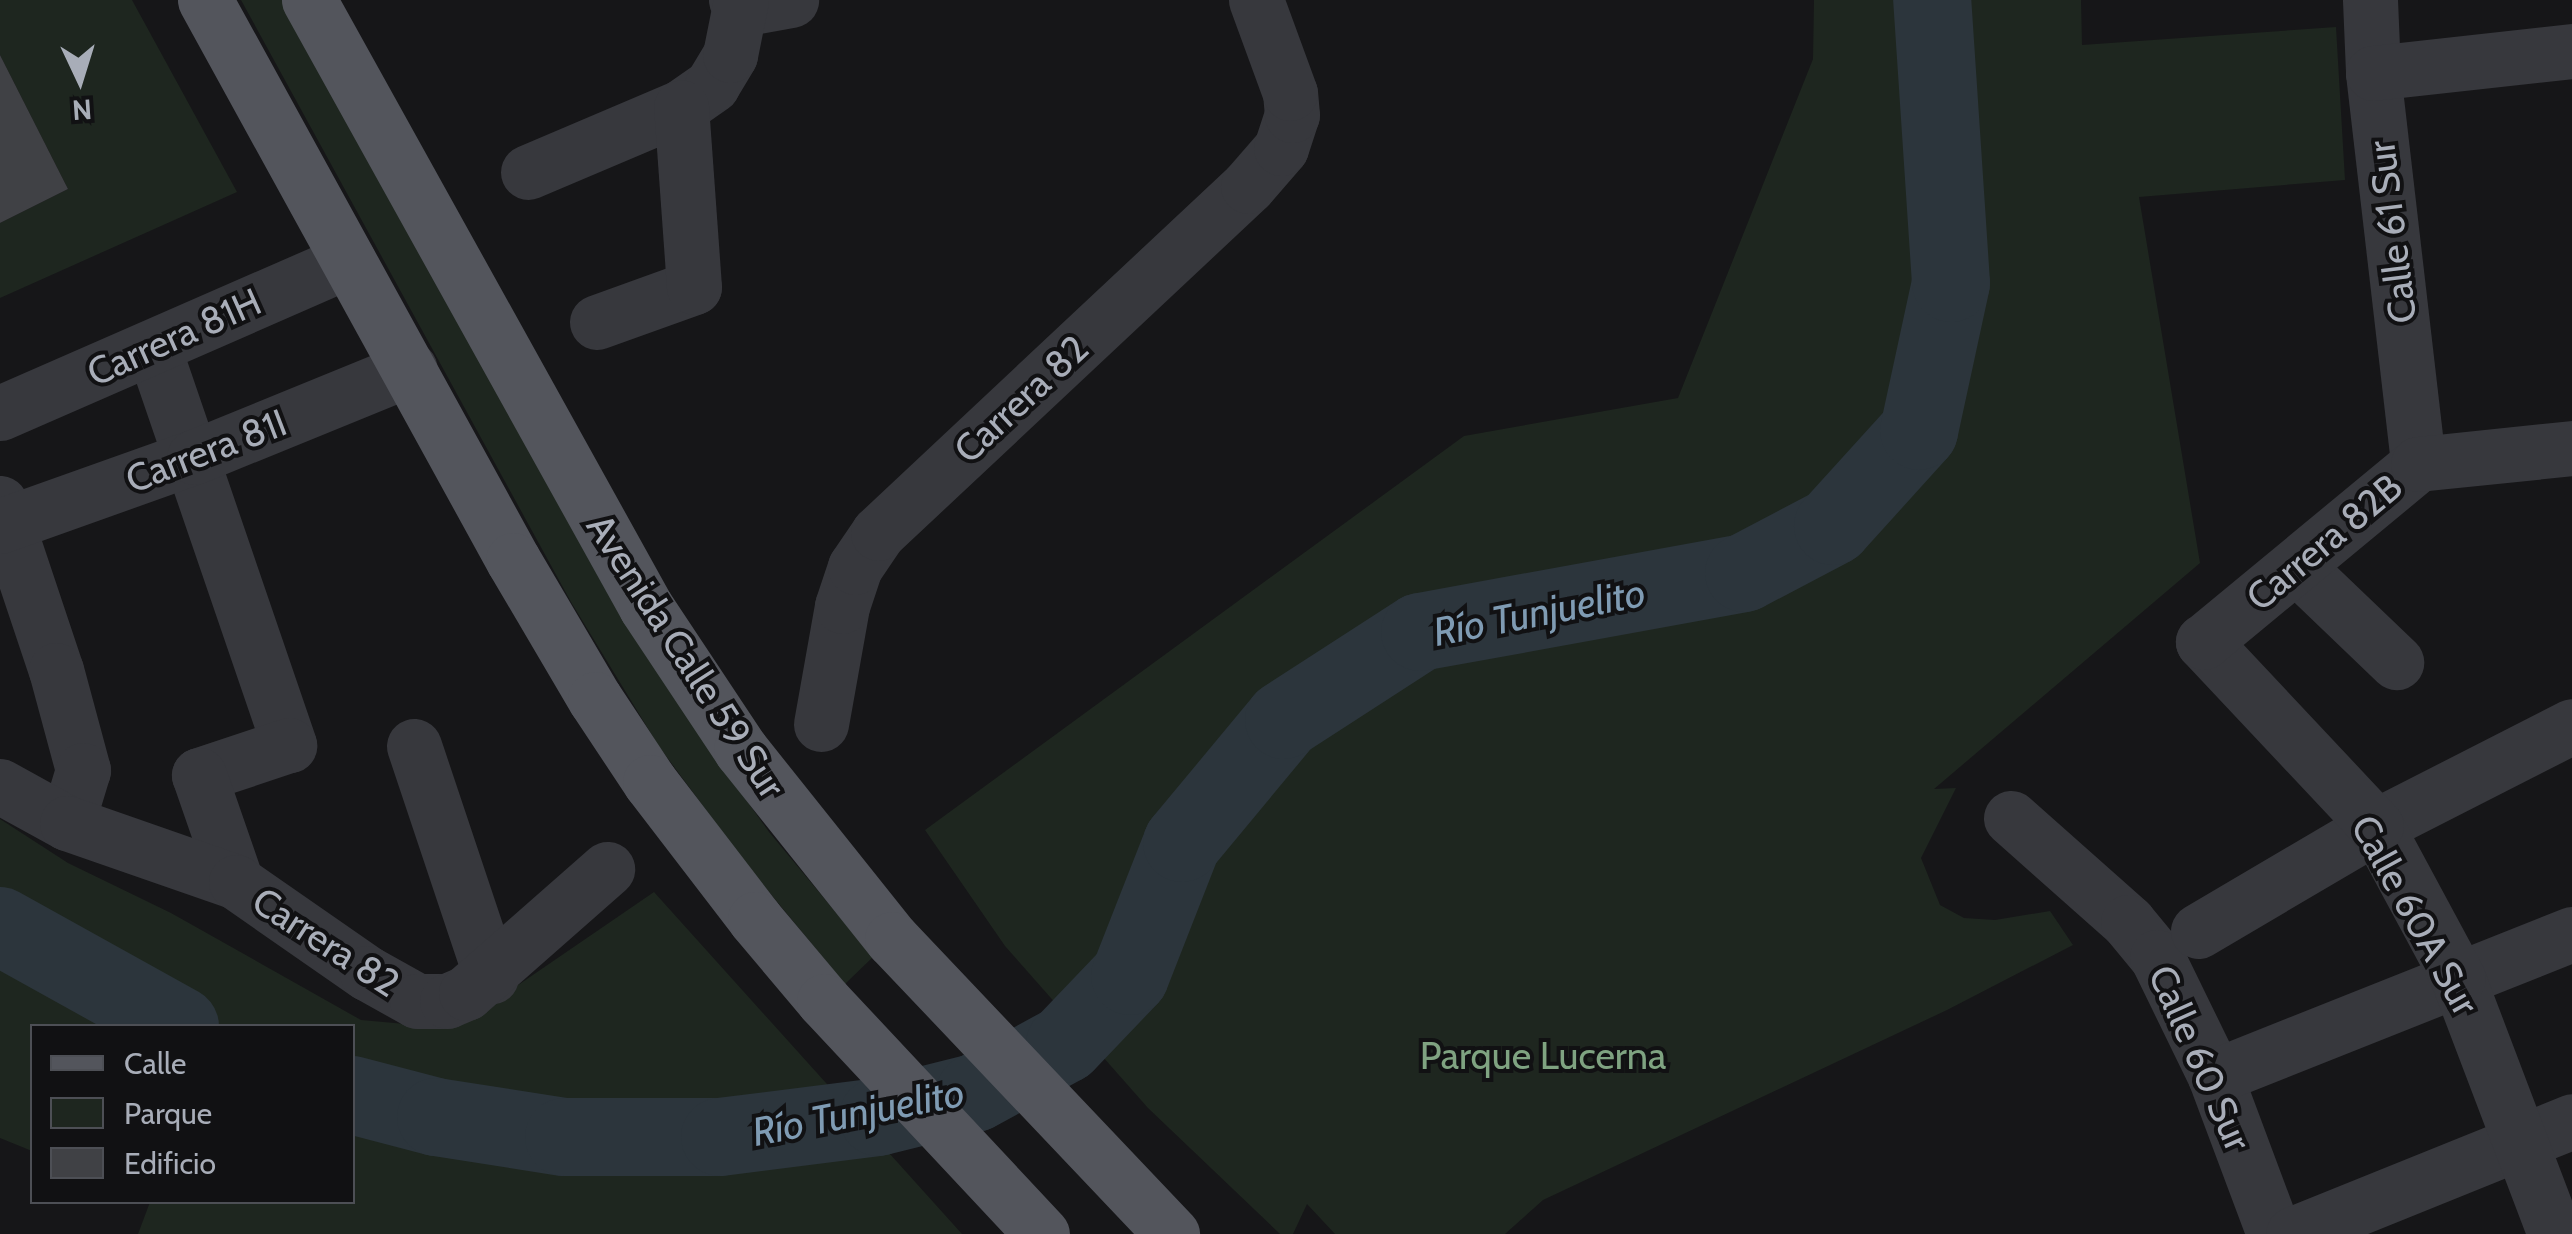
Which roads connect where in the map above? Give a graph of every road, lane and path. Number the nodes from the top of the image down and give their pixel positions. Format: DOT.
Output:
graph roads {
  1 [pos="205,0"];
  2 [pos="309,0"];
  3 [pos="1256,0"];
  4 [pos="2370,0"];
  5 [pos="749,8"];
  6 [pos="2572,51"];
  7 [pos="2373,73"];
  8 [pos="680,106"];
  9 [pos="528,172"];
  10 [pos="348,261"];
  11 [pos="597,322"];
  12 [pos="153,347"];
  13 [pos="410,369"];
  14 [pos="0,413"];
  15 [pos="2572,448"];
  16 [pos="194,458"];
  17 [pos="2418,464"];
  18 [pos="3,518"];
  19 [pos="2296,566"];
  20 [pos="2203,642"];
  21 [pos="2396,662"];
  22 [pos="822,724"];
  23 [pos="2572,726"];
  24 [pos="414,746"];
  25 [pos="0,786"];
  26 [pos="2011,818"];
  27 [pos="67,823"];
  28 [pos="2376,826"];
  29 [pos="606,869"];
  30 [pos="236,882"];
  31 [pos="2198,931"];
  32 [pos="2572,934"];
  33 [pos="491,976"];
  34 [pos="2458,978"];
  35 [pos="2214,1076"];
  36 [pos="2572,1121"];
  37 [pos="2521,1142"];
  38 [pos="1042,1234"];
  39 [pos="1172,1234"];
  40 [pos="2274,1234"];
  41 [pos="2293,1234"];
  42 [pos="2555,1234"];
  1 -- 10 [label="main road"];
  2 -- 39 [label="main road, Avenida Calle 59 Sur"];
  3 -- 22 [label="street, Carrera 82"];
  4 -- 7 [label="street, Calle 61 Sur"];
  5 -- 8 [label="street"];
  6 -- 7 [label="street"];
  7 -- 17 [label="street, Calle 61 Sur"];
  8 -- 9 [label="street"];
  8 -- 11 [label="street"];
  10 -- 12 [label="street, Carrera 81H"];
  10 -- 13 [label="main road"];
  12 -- 14 [label="street, Carrera 81H"];
  12 -- 16 [label="street"];
  13 -- 16 [label="street, Carrera 81I"];
  13 -- 38 [label="main road"];
  15 -- 17 [label="street, Carrera 82B"];
  16 -- 18 [label="street, Carrera 81I"];
  16 -- 30 [label="street"];
  17 -- 19 [label="street, Carrera 82B"];
  18 -- 27 [label="street"];
  19 -- 20 [label="street, Carrera 82B"];
  19 -- 21 [label="street"];
  20 -- 28 [label="street, Calle 60A Sur"];
  23 -- 28 [label="street"];
  24 -- 33 [label="street"];
  25 -- 27 [label="street, Carrera 82"];
  26 -- 35 [label="street, Calle 60 Sur"];
  27 -- 30 [label="street, Carrera 82"];
  28 -- 31 [label="street"];
  28 -- 34 [label="street, Calle 60A Sur"];
  29 -- 33 [label="street, Carrera 82"];
  30 -- 33 [label="street, Carrera 82"];
  32 -- 34 [label="street"];
  34 -- 35 [label="street"];
  34 -- 37 [label="street, Calle 60A Sur"];
  35 -- 40 [label="street, Calle 60 Sur"];
  36 -- 37 [label="street"];
  37 -- 41 [label="street"];
  37 -- 42 [label="street, Calle 60A Sur"];
}
